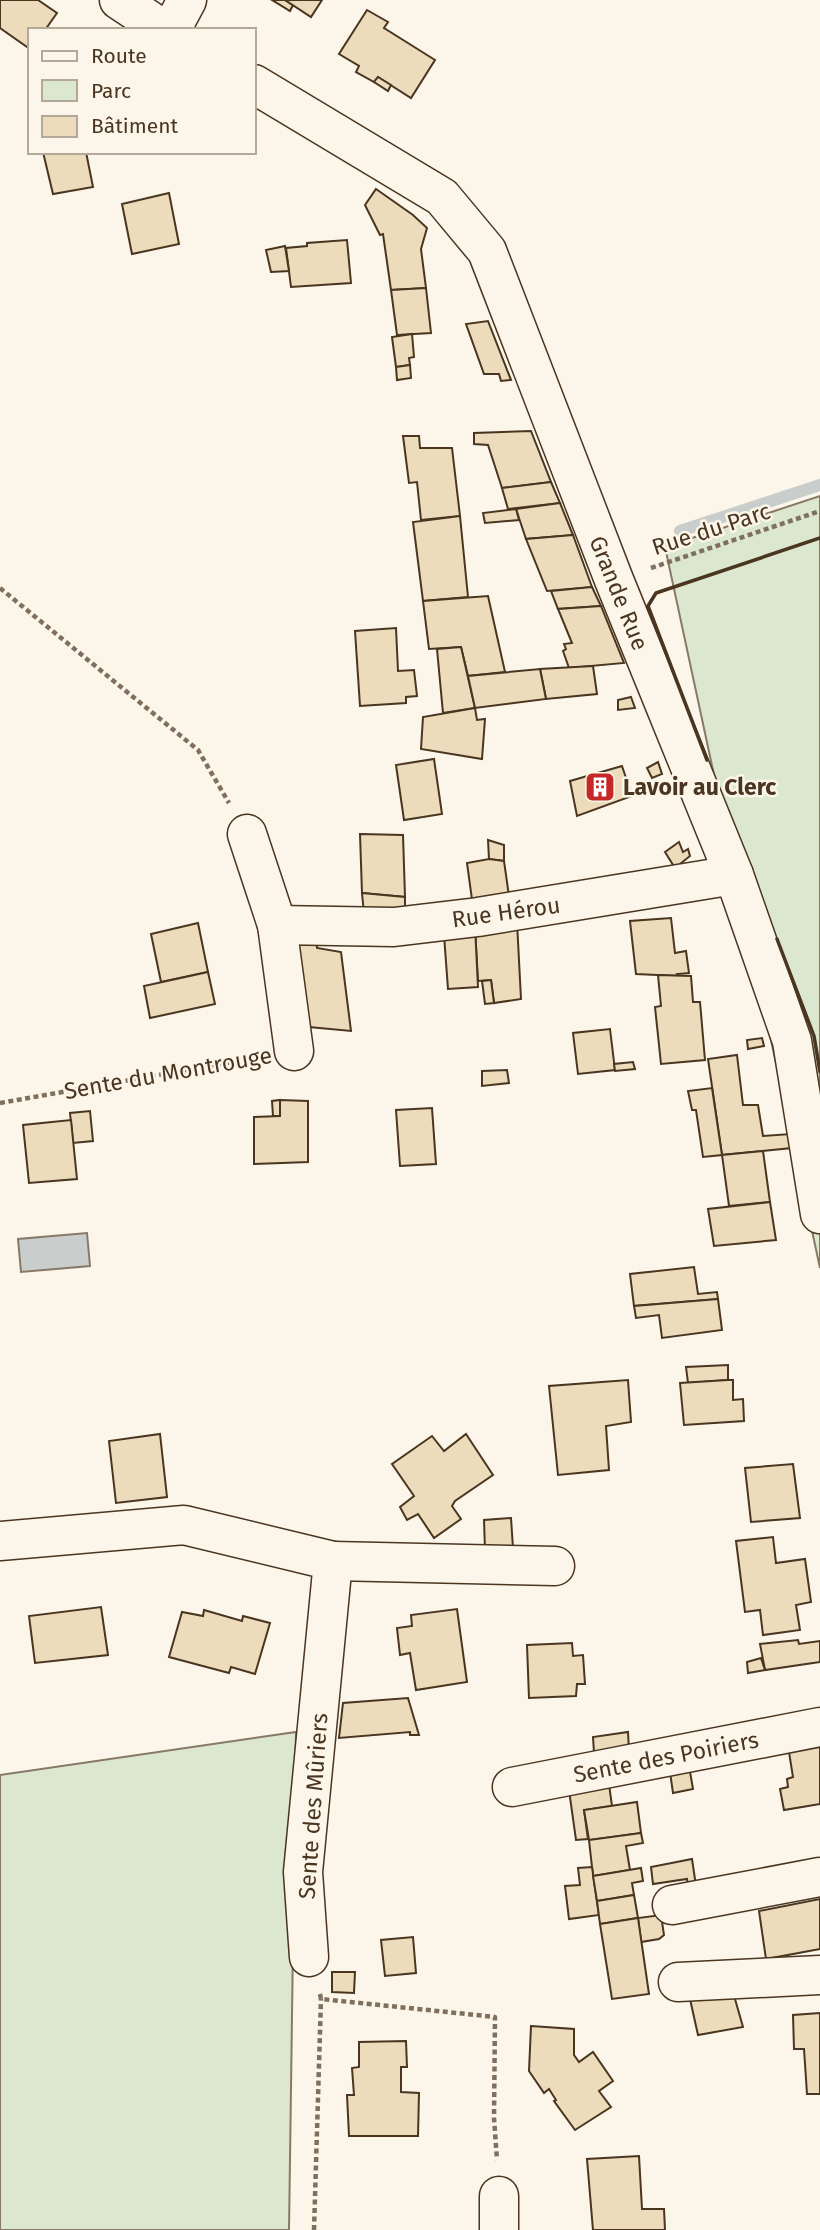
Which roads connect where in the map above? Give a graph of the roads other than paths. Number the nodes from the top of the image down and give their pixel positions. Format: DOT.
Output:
graph roads {
  1 [pos="119,0"];
  2 [pos="187,0"];
  3 [pos="161,28"];
  4 [pos="172,28"];
  5 [pos="256,85"];
  6 [pos="247,834"];
  7 [pos="734,875"];
  8 [pos="276,925"];
  9 [pos="294,1051"];
  10 [pos="820,1214"];
  11 [pos="0,1541"];
  12 [pos="333,1561"];
  13 [pos="555,1566"];
  14 [pos="820,1727"];
  15 [pos="512,1787"];
  16 [pos="820,1877"];
  17 [pos="672,1905"];
  18 [pos="309,1957"];
  19 [pos="820,1975"];
  20 [pos="678,1982"];
  1 -- 3 [label="street"];
  2 -- 4 [label="street"];
  5 -- 7 [label="street, Grande Rue"];
  6 -- 8 [label="street, Sente du Montrouge"];
  7 -- 8 [label="street, Rue Hérou"];
  7 -- 10 [label="street, Grande Rue"];
  8 -- 9 [label="street, Sente du Montrouge"];
  11 -- 12 [label="street"];
  12 -- 13 [label="street"];
  12 -- 18 [label="street, Sente des Mûriers"];
  14 -- 15 [label="street, Sente des Poiriers"];
  16 -- 17 [label="street"];
  19 -- 20 [label="street"];
}
